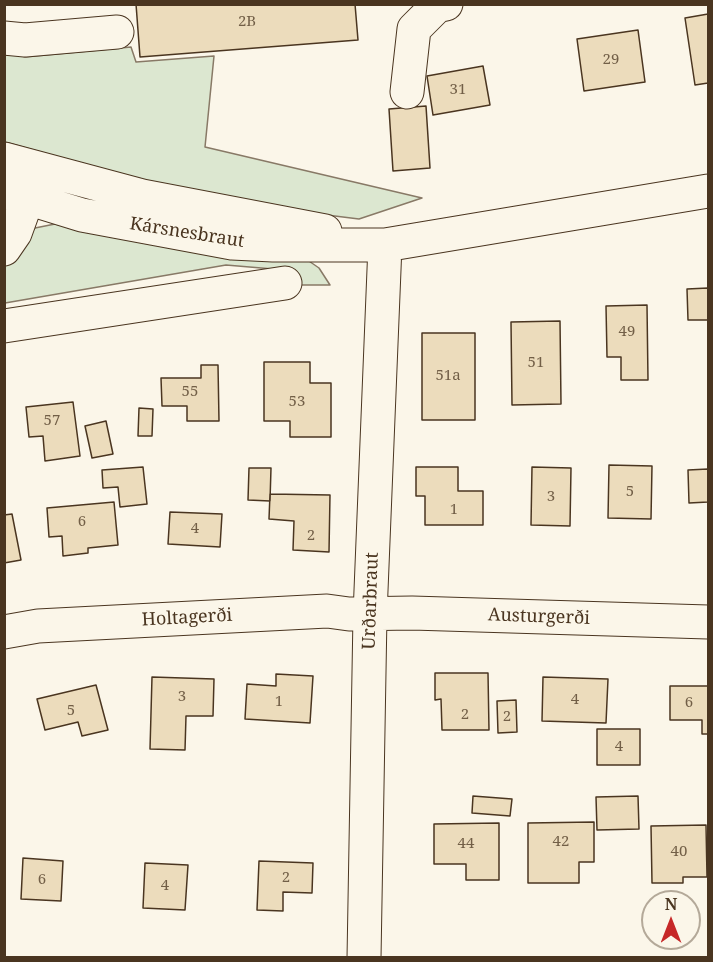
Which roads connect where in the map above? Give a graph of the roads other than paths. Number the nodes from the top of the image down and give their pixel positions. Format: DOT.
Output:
graph roads {
  1 [pos="446,4"];
  2 [pos="117,32"];
  3 [pos="4,38"];
  4 [pos="407,92"];
  5 [pos="5,161"];
  6 [pos="38,167"];
  7 [pos="708,191"];
  8 [pos="16,195"];
  9 [pos="385,245"];
  10 [pos="4,249"];
  11 [pos="285,283"];
  12 [pos="4,326"];
  13 [pos="370,615"];
  14 [pos="708,622"];
  15 [pos="4,632"];
  16 [pos="364,957"];
  1 -- 4 [label="street"];
  2 -- 3 [label="street"];
  5 -- 6 [label="street, Kársnesbraut"];
  6 -- 8 [label="street"];
  6 -- 9 [label="street, Kársnesbraut"];
  7 -- 9 [label="street, Kársnesbraut"];
  8 -- 9 [label="street, Kársnesbraut"];
  8 -- 10 [label="street"];
  9 -- 13 [label="street, Urðarbraut"];
  11 -- 12 [label="street"];
  13 -- 14 [label="street, Austurgerði"];
  13 -- 15 [label="street, Holtagerði"];
  13 -- 16 [label="street, Urðarbraut"];
}
